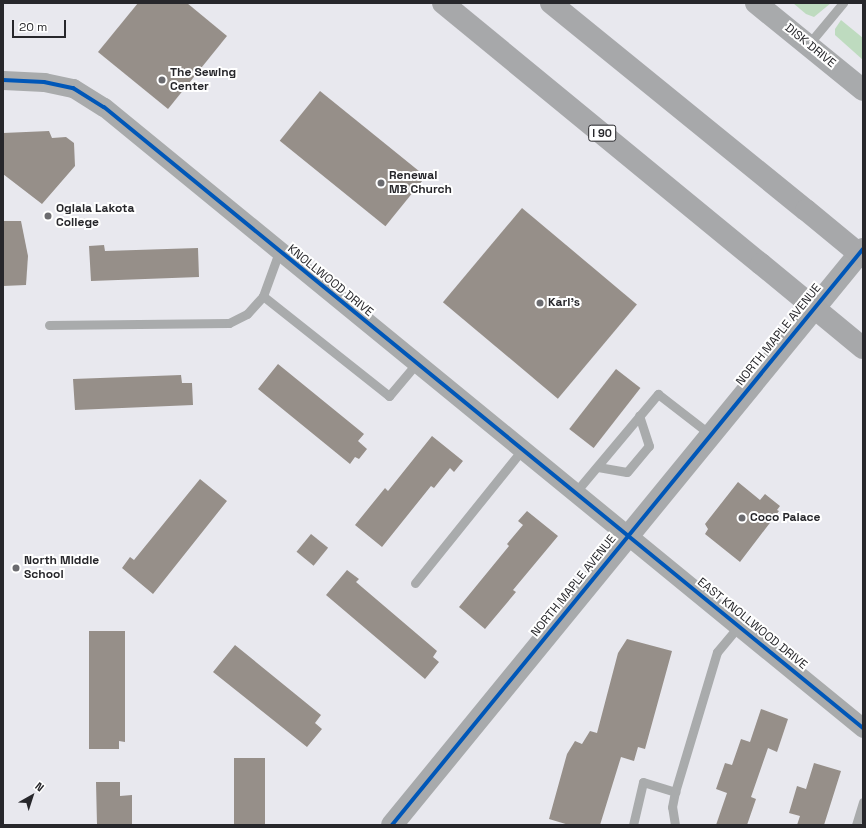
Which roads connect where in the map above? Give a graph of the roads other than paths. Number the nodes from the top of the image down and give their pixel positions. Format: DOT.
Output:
graph roads {
  1 [pos="442,3"];
  2 [pos="551,3"];
  3 [pos="756,3"];
  4 [pos="843,3"];
  5 [pos="808,45"];
  6 [pos="3,80"];
  7 [pos="863,90"];
  8 [pos="863,248"];
  9 [pos="279,252"];
  10 [pos="863,257"];
  11 [pos="263,296"];
  12 [pos="49,326"];
  13 [pos="863,348"];
  14 [pos="416,364"];
  15 [pos="639,416"];
  16 [pos="711,435"];
  17 [pos="521,451"];
  18 [pos="598,467"];
  19 [pos="574,494"];
  20 [pos="628,537"];
  21 [pos="415,583"];
  22 [pos="739,626"];
  23 [pos="863,728"];
  24 [pos="675,792"];
  25 [pos="863,802"];
  26 [pos="392,825"];
  27 [pos="633,825"];
  28 [pos="675,825"];
  29 [pos="856,825"];
  1 -- 13 [label="highway, I 90, bridge"];
  2 -- 10 [label="highway, bridge"];
  3 -- 5 [label="street, DISK DRIVE"];
  4 -- 5 [label="lane"];
  5 -- 7 [label="street, DISK DRIVE"];
  6 -- 9 [label="street, KNOLLWOOD DRIVE"];
  8 -- 16 [label="street, NORTH MAPLE AVENUE"];
  9 -- 11 [label="lane"];
  9 -- 14 [label="street, KNOLLWOOD DRIVE"];
  11 -- 12 [label="lane"];
  11 -- 14 [label="lane"];
  14 -- 17 [label="street, KNOLLWOOD DRIVE"];
  15 -- 16 [label="lane"];
  15 -- 18 [label="lane"];
  15 -- 18 [label="lane"];
  16 -- 20 [label="street, NORTH MAPLE AVENUE"];
  17 -- 19 [label="street, KNOLLWOOD DRIVE"];
  17 -- 21 [label="lane"];
  18 -- 19 [label="lane"];
  19 -- 20 [label="street, KNOLLWOOD DRIVE"];
  20 -- 22 [label="street, EAST KNOLLWOOD DRIVE"];
  20 -- 26 [label="street, NORTH MAPLE AVENUE"];
  22 -- 23 [label="street, EAST KNOLLWOOD DRIVE"];
  22 -- 24 [label="lane"];
  24 -- 27 [label="lane"];
  24 -- 28 [label="lane"];
  25 -- 29 [label="lane"];
}
